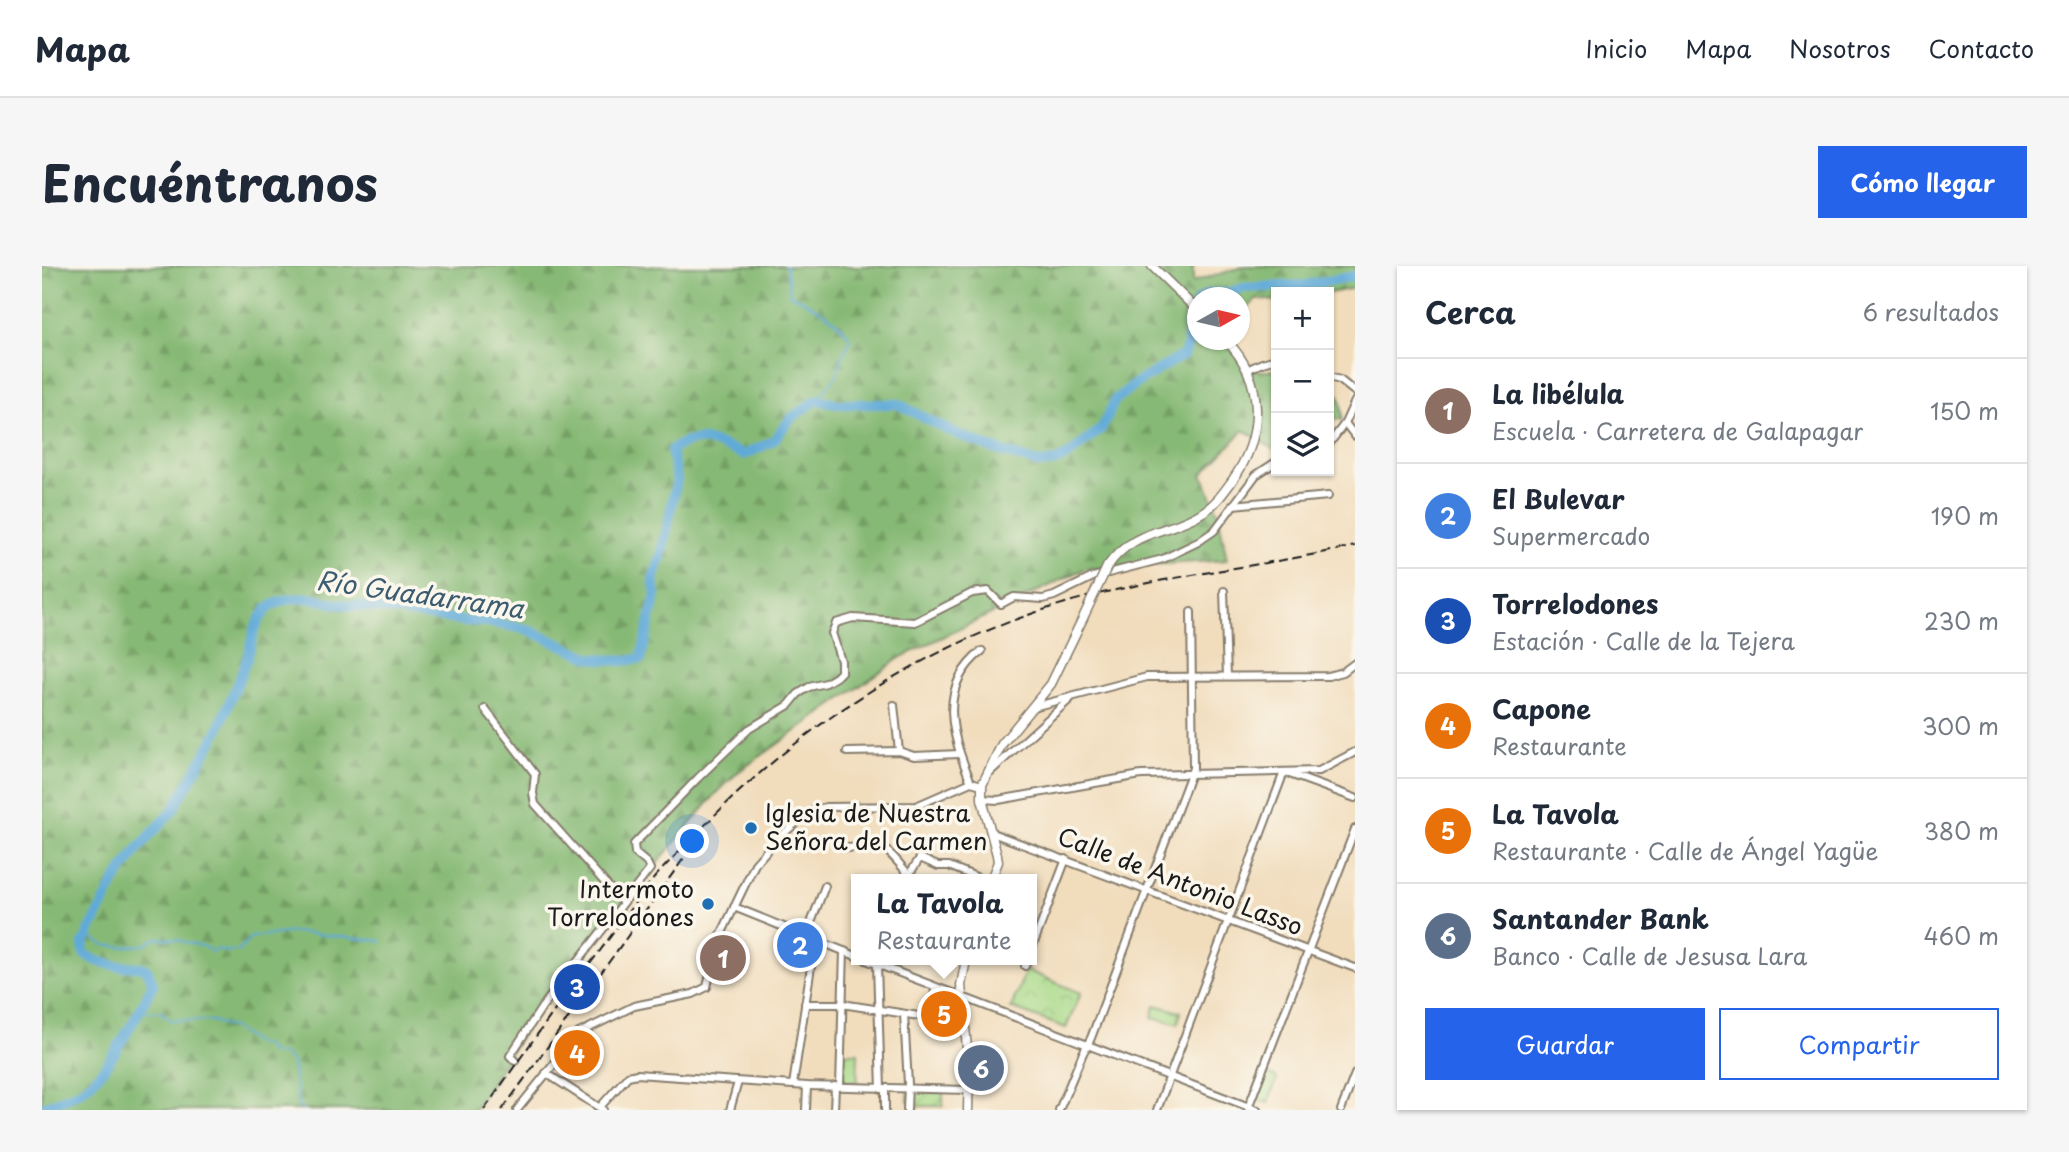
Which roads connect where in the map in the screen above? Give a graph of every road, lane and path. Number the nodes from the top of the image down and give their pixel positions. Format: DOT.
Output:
graph roads {
  1 [pos="1152,266"];
  2 [pos="1187,301"];
  3 [pos="1234,350"];
  4 [pos="1271,360"];
  5 [pos="1247,370"];
  6 [pos="1334,378"];
  7 [pos="1355,392"];
  8 [pos="1355,401"];
  9 [pos="1345,423"];
  10 [pos="1355,436"];
  11 [pos="1334,437"];
  12 [pos="1271,465"];
  13 [pos="1328,496"];
  14 [pos="1233,505"];
  15 [pos="1224,591"];
  16 [pos="1191,612"];
  17 [pos="982,651"];
  18 [pos="1355,663"];
  19 [pos="1227,676"];
  20 [pos="1190,677"];
  21 [pos="1047,691"];
  22 [pos="1072,698"];
  23 [pos="894,705"];
  24 [pos="1032,707"];
  25 [pos="485,709"];
  26 [pos="899,751"];
  27 [pos="847,752"];
  28 [pos="1355,752"];
  29 [pos="959,754"];
  30 [pos="1284,772"];
  31 [pos="1191,773"];
  32 [pos="986,774"];
  33 [pos="971,782"];
  34 [pos="982,785"];
  35 [pos="1355,796"];
  36 [pos="982,799"];
  37 [pos="1355,829"];
  38 [pos="992,833"];
  39 [pos="845,848"];
  40 [pos="1066,859"];
  41 [pos="905,874"];
  42 [pos="909,874"];
  43 [pos="969,874"];
  44 [pos="993,874"];
  45 [pos="825,886"];
  46 [pos="1147,890"];
  47 [pos="622,902"];
  48 [pos="734,907"];
  49 [pos="1228,920"];
  50 [pos="1037,933"];
  51 [pos="806,936"];
  52 [pos="815,940"];
  53 [pos="1308,950"];
  54 [pos="844,951"];
  55 [pos="851,954"];
  56 [pos="877,965"];
  57 [pos="879,965"];
  58 [pos="965,965"];
  59 [pos="1355,968"];
  60 [pos="936,988"];
  61 [pos="961,998"];
  62 [pos="805,1004"];
  63 [pos="842,1004"];
  64 [pos="878,1009"];
  65 [pos="904,1014"];
  66 [pos="932,1018"];
  67 [pos="964,1023"];
  68 [pos="1087,1046"];
  69 [pos="514,1061"];
  70 [pos="546,1073"];
  71 [pos="1355,1074"];
  72 [pos="1170,1077"];
  73 [pos="738,1082"];
  74 [pos="793,1085"];
  75 [pos="807,1086"];
  76 [pos="837,1086"];
  77 [pos="883,1089"];
  78 [pos="908,1089"];
  79 [pos="969,1090"];
  80 [pos="601,1109"];
  81 [pos="1248,1109"];
  82 [pos="517,1110"];
  83 [pos="730,1110"];
  84 [pos="806,1110"];
  85 [pos="834,1110"];
  86 [pos="885,1110"];
  87 [pos="907,1110"];
  88 [pos="968,1110"];
  89 [pos="1059,1110"];
  90 [pos="1157,1110"];
  91 [pos="1256,1110"];
  92 [pos="1341,1110"];
  1 -- 2 [label="main road"];
  3 -- 5 [label="main road"];
  4 -- 5 [label="street"];
  5 -- 21 [label="main road, bridge"];
  6 -- 7 [label="street"];
  8 -- 9 [label="street"];
  9 -- 10 [label="street"];
  9 -- 11 [label="street"];
  12 -- 14 [label="street"];
  13 -- 14 [label="street"];
  14 -- 47 [label="street"];
  15 -- 19 [label="street"];
  16 -- 20 [label="street"];
  17 -- 29 [label="street"];
  18 -- 19 [label="street"];
  19 -- 20 [label="street"];
  20 -- 22 [label="street"];
  20 -- 31 [label="street"];
  21 -- 22 [label="street"];
  21 -- 24 [label="main road"];
  22 -- 24 [label="street"];
  22 -- 32 [label="street"];
  23 -- 26 [label="street"];
  24 -- 32 [label="main road"];
  25 -- 47 [label="street"];
  26 -- 27 [label="street"];
  26 -- 29 [label="street"];
  28 -- 30 [label="street"];
  29 -- 33 [label="street"];
  30 -- 31 [label="street"];
  30 -- 35 [label="street"];
  30 -- 49 [label="street"];
  31 -- 36 [label="street"];
  31 -- 46 [label="street"];
  32 -- 34 [label="main road"];
  33 -- 34 [label="street"];
  33 -- 48 [label="street"];
  34 -- 36 [label="main road"];
  36 -- 38 [label="main road"];
  37 -- 53 [label="street"];
  38 -- 40 [label="street, Calle de Antonio Lasso"];
  38 -- 44 [label="main road"];
  39 -- 41 [label="street"];
  40 -- 46 [label="street, Calle de Antonio Lasso"];
  40 -- 50 [label="street"];
  42 -- 43 [label="street"];
  45 -- 51 [label="street"];
  46 -- 49 [label="street, Calle de Antonio Lasso"];
  46 -- 68 [label="street"];
  47 -- 69 [label="street"];
  48 -- 51 [label="street"];
  48 -- 70 [label="street"];
  49 -- 53 [label="street, Calle de Antonio Lasso"];
  49 -- 72 [label="street"];
  51 -- 52 [label="street"];
  52 -- 54 [label="street"];
  52 -- 62 [label="street"];
  53 -- 59 [label="street, Calle de Antonio Lasso"];
  53 -- 81 [label="street"];
  54 -- 55 [label="street"];
  54 -- 63 [label="street"];
  56 -- 64 [label="street"];
  57 -- 60 [label="street"];
  58 -- 61 [label="main road"];
  60 -- 61 [label="street"];
  60 -- 66 [label="street"];
  61 -- 67 [label="main road"];
  61 -- 68 [label="street"];
  62 -- 63 [label="street"];
  62 -- 74 [label="street"];
  63 -- 64 [label="street"];
  63 -- 76 [label="street"];
  64 -- 65 [label="street"];
  64 -- 77 [label="street"];
  65 -- 66 [label="street"];
  65 -- 78 [label="street"];
  66 -- 67 [label="street"];
  67 -- 79 [label="main road"];
  68 -- 72 [label="street"];
  68 -- 89 [label="street"];
  70 -- 80 [label="street"];
  70 -- 82 [label="street"];
  71 -- 92 [label="street"];
  72 -- 81 [label="street"];
  72 -- 90 [label="street"];
  73 -- 74 [label="street"];
  73 -- 80 [label="street"];
  73 -- 83 [label="street"];
  74 -- 75 [label="street"];
  75 -- 76 [label="street"];
  75 -- 84 [label="street"];
  76 -- 77 [label="street"];
  76 -- 85 [label="street"];
  77 -- 78 [label="street"];
  77 -- 86 [label="street"];
  78 -- 79 [label="street"];
  78 -- 87 [label="street"];
  79 -- 88 [label="main road"];
  81 -- 91 [label="street"];
}
